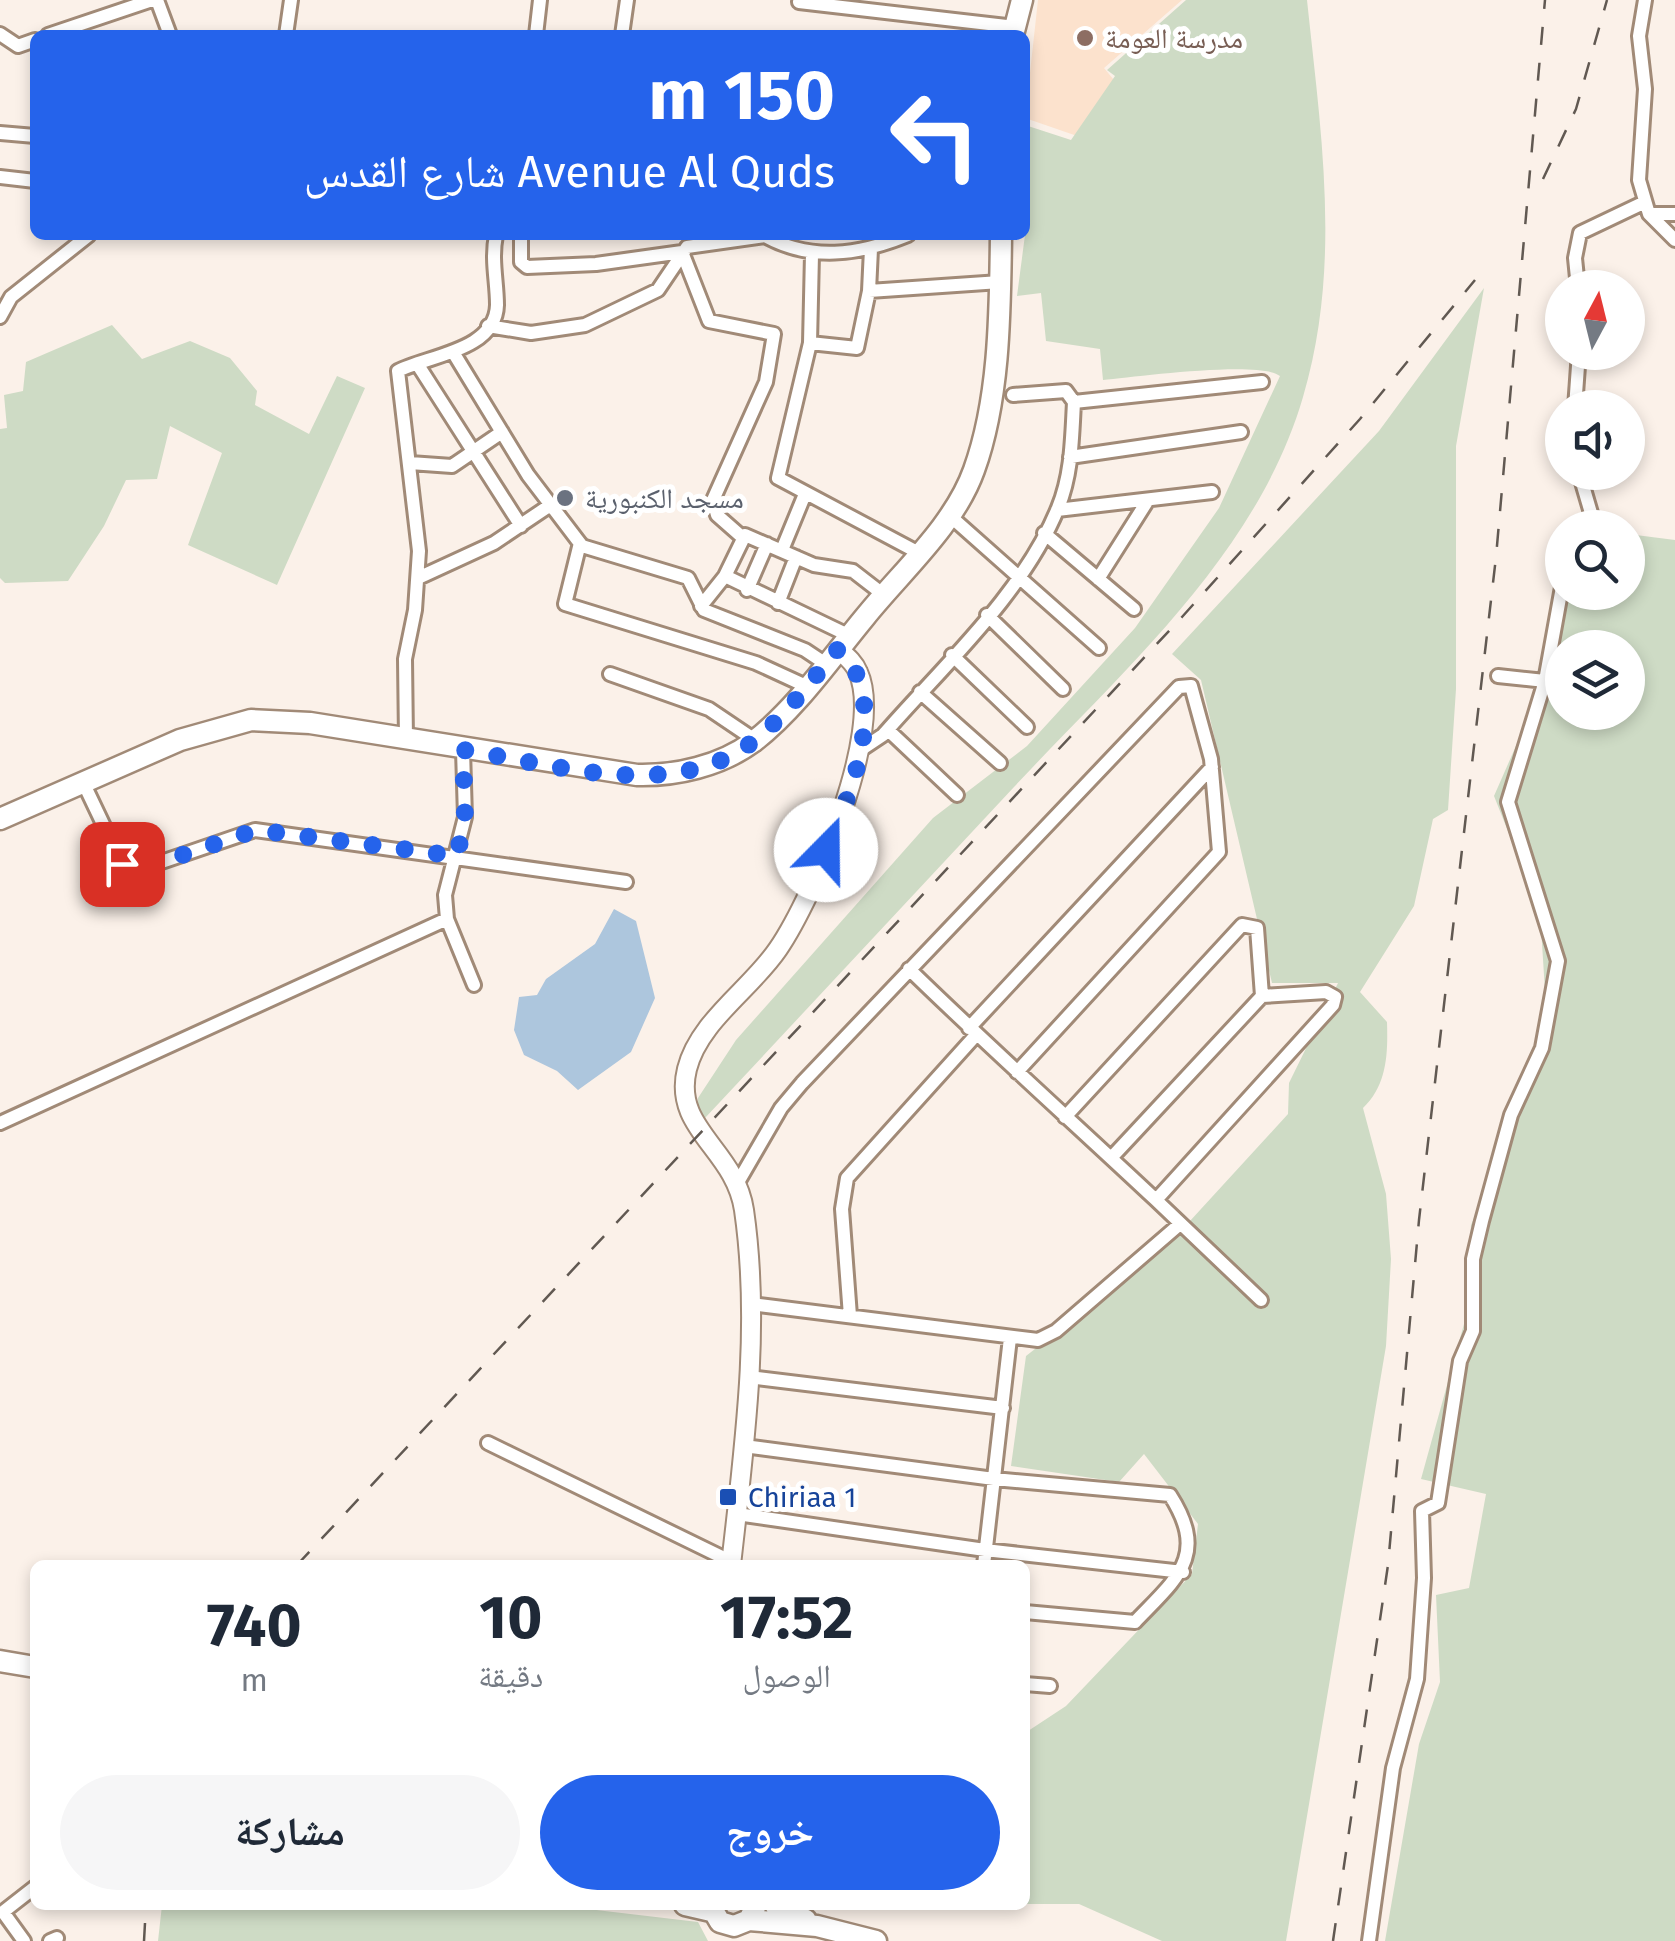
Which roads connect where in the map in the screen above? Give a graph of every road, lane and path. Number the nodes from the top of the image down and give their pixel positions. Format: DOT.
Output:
graph roads {
  1 [pos="154,0"];
  2 [pos="291,0"];
  3 [pos="540,0"];
  4 [pos="628,0"];
  5 [pos="1022,0"];
  6 [pos="1645,0"];
  7 [pos="799,2"];
  8 [pos="63,30"];
  9 [pos="168,30"];
  10 [pos="287,30"];
  11 [pos="537,30"];
  12 [pos="623,30"];
  13 [pos="1007,30"];
  14 [pos="1014,30"];
  15 [pos="0,34"];
  16 [pos="30,42"];
  17 [pos="0,133"];
  18 [pos="30,136"];
  19 [pos="0,177"];
  20 [pos="30,181"];
  21 [pos="1646,208"];
  22 [pos="1675,214"];
  23 [pos="83,240"];
  24 [pos="495,240"];
  25 [pos="521,240"];
  26 [pos="734,240"];
  27 [pos="775,240"];
  28 [pos="895,240"];
  29 [pos="1001,240"];
  30 [pos="1675,240"];
  31 [pos="871,249"];
  32 [pos="682,252"];
  33 [pos="812,254"];
  34 [pos="1576,270"];
  35 [pos="1000,282"];
  36 [pos="869,291"];
  37 [pos="0,317"];
  38 [pos="488,326"];
  39 [pos="810,343"];
  40 [pos="453,352"];
  41 [pos="418,364"];
  42 [pos="1262,382"];
  43 [pos="1013,395"];
  44 [pos="1074,402"];
  45 [pos="502,432"];
  46 [pos="1242,432"];
  47 [pos="473,451"];
  48 [pos="1070,457"];
  49 [pos="410,464"];
  50 [pos="1212,492"];
  51 [pos="805,494"];
  52 [pos="1148,500"];
  53 [pos="549,506"];
  54 [pos="1057,510"];
  55 [pos="949,515"];
  56 [pos="521,526"];
  57 [pos="1044,533"];
  58 [pos="742,536"];
  59 [pos="580,543"];
  60 [pos="767,544"];
  61 [pos="782,550"];
  62 [pos="919,553"];
  63 [pos="796,557"];
  64 [pos="1020,574"];
  65 [pos="725,576"];
  66 [pos="418,578"];
  67 [pos="1098,579"];
  68 [pos="747,590"];
  69 [pos="884,595"];
  70 [pos="778,604"];
  71 [pos="701,606"];
  72 [pos="1134,608"];
  73 [pos="987,615"];
  74 [pos="1099,648"];
  75 [pos="838,650"];
  76 [pos="952,655"];
  77 [pos="610,674"];
  78 [pos="1498,676"];
  79 [pos="1545,681"];
  80 [pos="806,686"];
  81 [pos="1063,689"];
  82 [pos="920,692"];
  83 [pos="1027,727"];
  84 [pos="888,730"];
  85 [pos="406,740"];
  86 [pos="754,740"];
  87 [pos="463,750"];
  88 [pos="858,751"];
  89 [pos="1000,762"];
  90 [pos="1212,767"];
  91 [pos="83,782"];
  92 [pos="958,795"];
  93 [pos="0,818"];
  94 [pos="457,856"];
  95 [pos="626,882"];
  96 [pos="447,919"];
  97 [pos="909,969"];
  98 [pos="474,984"];
  99 [pos="1262,996"];
  100 [pos="973,1031"];
  101 [pos="1017,1072"];
  102 [pos="1065,1117"];
  103 [pos="0,1124"];
  104 [pos="1111,1158"];
  105 [pos="737,1184"];
  106 [pos="1156,1200"];
  107 [pos="1180,1224"];
  108 [pos="1261,1300"];
  109 [pos="752,1304"];
  110 [pos="850,1316"];
  111 [pos="1010,1338"];
  112 [pos="749,1377"];
  113 [pos="1003,1408"];
  114 [pos="488,1443"];
  115 [pos="744,1446"];
  116 [pos="994,1479"];
  117 [pos="738,1514"];
  118 [pos="985,1550"];
  119 [pos="725,1560"];
  120 [pos="731,1560"];
  121 [pos="984,1560"];
  122 [pos="1183,1572"];
  123 [pos="1030,1612"];
  124 [pos="0,1662"];
  125 [pos="30,1666"];
  126 [pos="1030,1684"];
  127 [pos="1050,1686"];
  128 [pos="30,1891"];
  129 [pos="701,1910"];
  130 [pos="785,1910"];
  131 [pos="733,1921"];
  132 [pos="817,1926"];
  133 [pos="24,1941"];
  134 [pos="876,1941"];
  135 [pos="1368,1941"];
  1 -- 8 [label="street"];
  1 -- 9 [label="street"];
  2 -- 10 [label="street"];
  3 -- 11 [label="street"];
  4 -- 12 [label="street"];
  5 -- 14 [label="main road"];
  6 -- 21 [label="street"];
  7 -- 13 [label="street"];
  15 -- 16 [label="street"];
  17 -- 18 [label="street"];
  19 -- 20 [label="street"];
  21 -- 22 [label="street"];
  21 -- 30 [label="street"];
  21 -- 34 [label="street"];
  23 -- 37 [label="street"];
  24 -- 38 [label="street"];
  25 -- 32 [label="street"];
  26 -- 32 [label="street"];
  27 -- 33 [label="street"];
  28 -- 31 [label="street"];
  29 -- 35 [label="main road"];
  31 -- 33 [label="street"];
  31 -- 36 [label="street"];
  32 -- 38 [label="street"];
  32 -- 58 [label="street"];
  33 -- 39 [label="street"];
  35 -- 36 [label="street"];
  35 -- 55 [label="main road"];
  36 -- 39 [label="street"];
  38 -- 40 [label="street"];
  39 -- 51 [label="street"];
  40 -- 41 [label="street"];
  40 -- 45 [label="street"];
  41 -- 47 [label="street"];
  41 -- 49 [label="street"];
  42 -- 44 [label="street"];
  43 -- 44 [label="street"];
  44 -- 48 [label="street"];
  45 -- 47 [label="street"];
  45 -- 53 [label="street"];
  46 -- 48 [label="street"];
  47 -- 49 [label="street"];
  47 -- 56 [label="street"];
  48 -- 54 [label="street"];
  49 -- 66 [label="street"];
  50 -- 52 [label="street"];
  51 -- 61 [label="street"];
  51 -- 62 [label="street"];
  52 -- 54 [label="street"];
  52 -- 67 [label="street"];
  53 -- 56 [label="street"];
  53 -- 59 [label="street"];
  54 -- 57 [label="street"];
  55 -- 62 [label="main road"];
  55 -- 64 [label="street"];
  56 -- 66 [label="street"];
  57 -- 64 [label="street"];
  57 -- 67 [label="street"];
  58 -- 60 [label="street"];
  58 -- 65 [label="street"];
  59 -- 71 [label="street"];
  59 -- 80 [label="street"];
  60 -- 61 [label="street"];
  60 -- 68 [label="street"];
  61 -- 63 [label="street"];
  62 -- 69 [label="main road"];
  63 -- 69 [label="street"];
  63 -- 70 [label="street"];
  64 -- 73 [label="street"];
  64 -- 74 [label="street"];
  65 -- 68 [label="street"];
  65 -- 71 [label="street"];
  66 -- 85 [label="street"];
  67 -- 72 [label="street"];
  68 -- 70 [label="street"];
  69 -- 75 [label="main road"];
  70 -- 75 [label="street"];
  71 -- 75 [label="street"];
  73 -- 76 [label="street"];
  73 -- 81 [label="street"];
  75 -- 80 [label="main road"];
  75 -- 88 [label="main road"];
  76 -- 82 [label="street"];
  76 -- 83 [label="street"];
  77 -- 86 [label="street"];
  78 -- 79 [label="street"];
  79 -- 135 [label="street"];
  80 -- 86 [label="main road"];
  82 -- 84 [label="street"];
  82 -- 89 [label="street"];
  84 -- 88 [label="street"];
  84 -- 92 [label="street"];
  85 -- 87 [label="main road"];
  85 -- 91 [label="main road"];
  86 -- 87 [label="main road"];
  87 -- 94 [label="street"];
  88 -- 105 [label="main road"];
  90 -- 97 [label="street"];
  90 -- 100 [label="street"];
  90 -- 101 [label="street"];
  91 -- 93 [label="main road"];
  91 -- 94 [label="street"];
  94 -- 95 [label="street"];
  94 -- 96 [label="street"];
  96 -- 98 [label="street"];
  96 -- 103 [label="street"];
  97 -- 100 [label="street"];
  97 -- 105 [label="street"];
  99 -- 102 [label="street"];
  99 -- 104 [label="street"];
  99 -- 106 [label="street"];
  100 -- 101 [label="street"];
  100 -- 110 [label="street"];
  101 -- 102 [label="street"];
  102 -- 104 [label="street"];
  104 -- 106 [label="street"];
  105 -- 109 [label="main road"];
  106 -- 107 [label="street"];
  107 -- 108 [label="street"];
  107 -- 111 [label="street"];
  109 -- 110 [label="street"];
  109 -- 112 [label="main road"];
  110 -- 111 [label="street"];
  111 -- 113 [label="street"];
  112 -- 113 [label="street"];
  112 -- 115 [label="main road"];
  113 -- 116 [label="street"];
  114 -- 119 [label="street"];
  115 -- 116 [label="street"];
  115 -- 117 [label="main road"];
  116 -- 118 [label="street"];
  116 -- 122 [label="street"];
  117 -- 118 [label="street"];
  117 -- 120 [label="main road"];
  118 -- 121 [label="street"];
  118 -- 122 [label="street"];
  122 -- 123 [label="street"];
  124 -- 125 [label="main road"];
  126 -- 127 [label="street"];
  128 -- 133 [label="street"];
  129 -- 131 [label="main road"];
  130 -- 132 [label="main road"];
  131 -- 132 [label="main road"];
  132 -- 134 [label="main road"];
}
